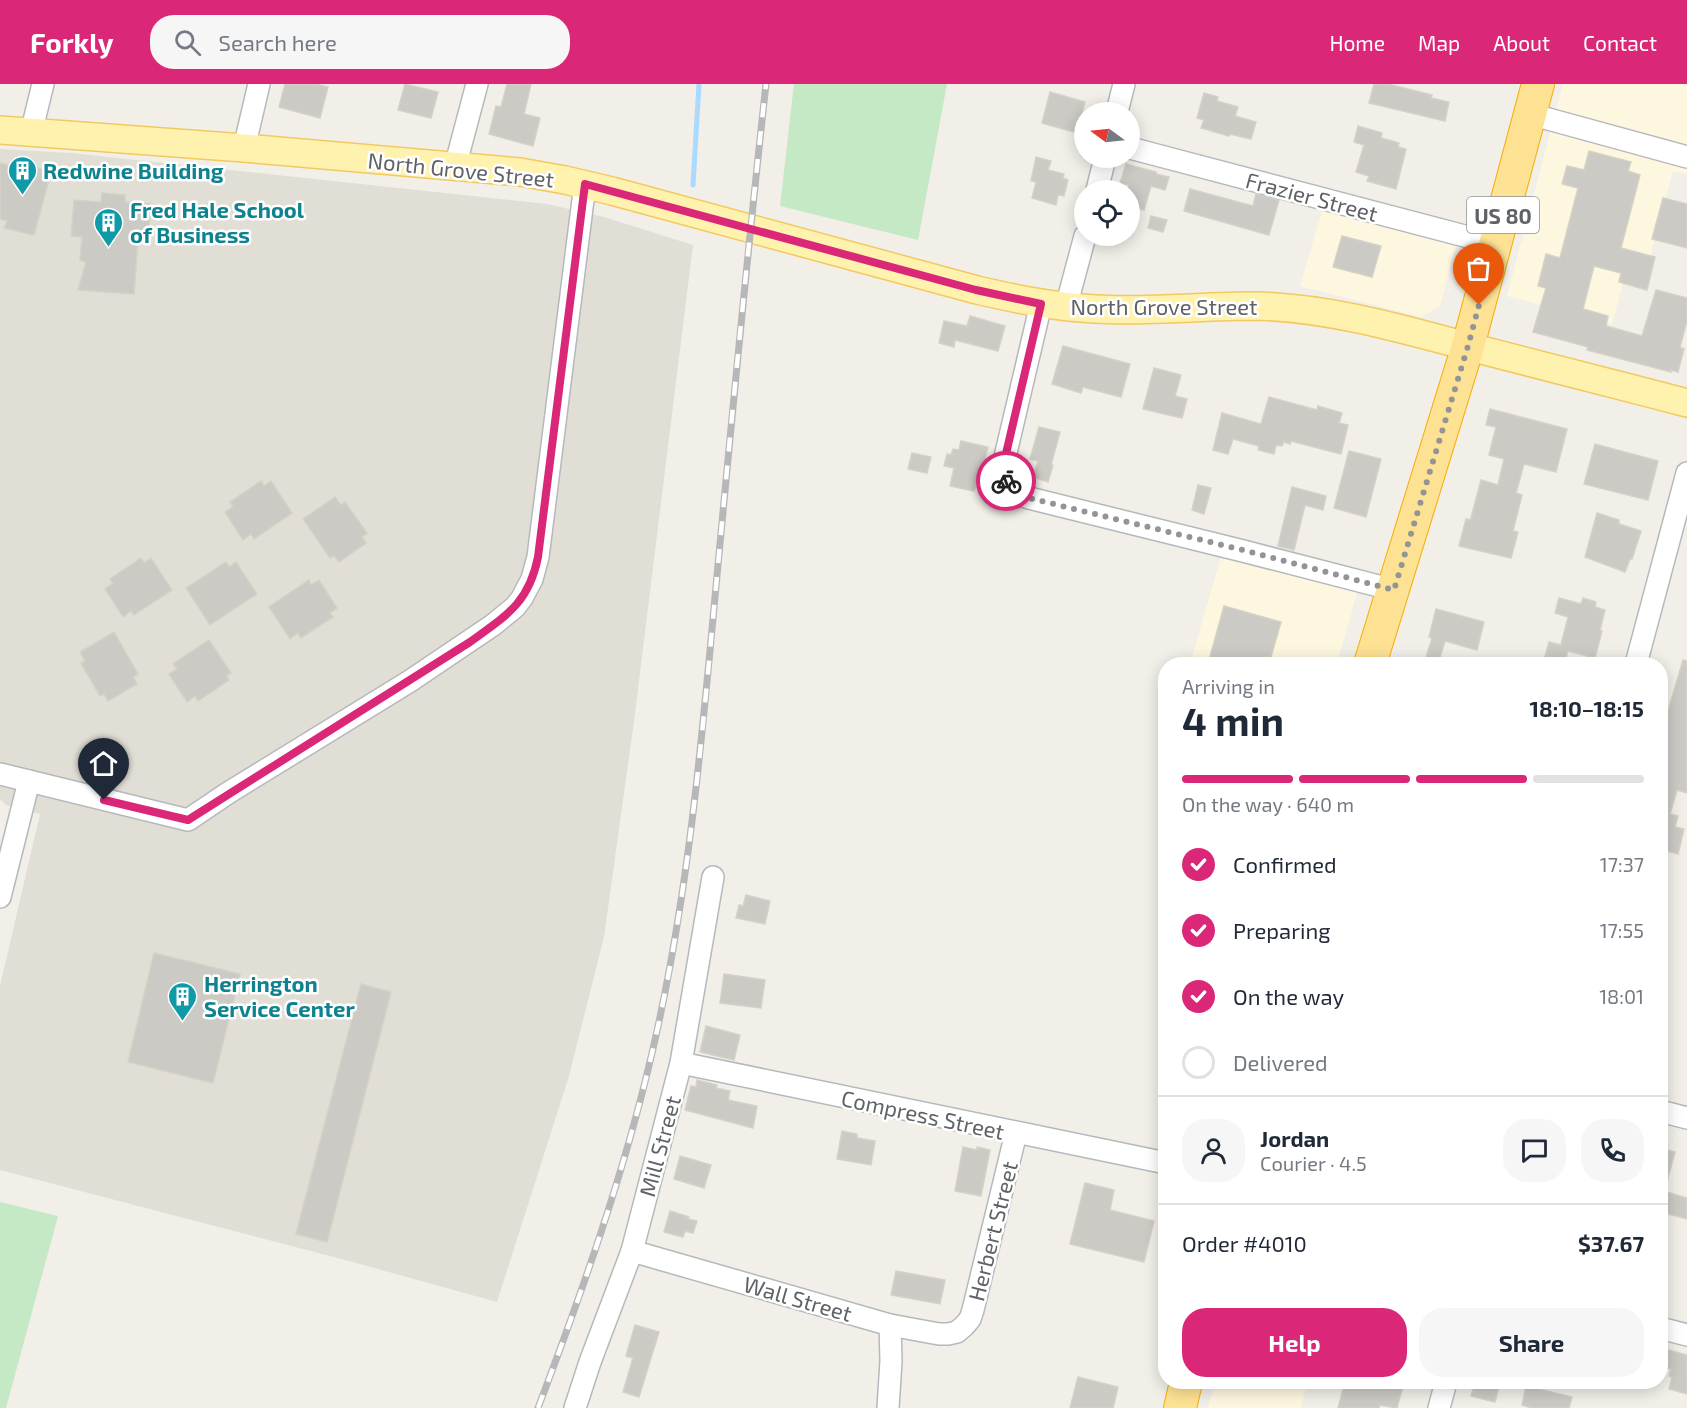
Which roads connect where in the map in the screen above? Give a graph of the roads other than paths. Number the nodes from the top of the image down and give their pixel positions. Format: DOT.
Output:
graph roads {
  1 [pos="43,84"];
  2 [pos="259,84"];
  3 [pos="477,84"];
  4 [pos="1124,84"];
  5 [pos="1538,84"];
  6 [pos="1120,102"];
  7 [pos="1530,114"];
  8 [pos="0,130"];
  9 [pos="31,133"];
  10 [pos="244,148"];
  11 [pos="1140,151"];
  12 [pos="1687,157"];
  13 [pos="455,167"];
  14 [pos="585,184"];
  15 [pos="1496,244"];
  16 [pos="1081,246"];
  17 [pos="1054,306"];
  18 [pos="1468,346"];
  19 [pos="1687,403"];
  20 [pos="1687,473"];
  21 [pos="1394,590"];
  22 [pos="1372,657"];
  23 [pos="1638,657"];
  24 [pos="0,774"];
  25 [pos="29,781"];
  26 [pos="713,877"];
  27 [pos="0,897"];
  28 [pos="681,1063"];
  29 [pos="1668,1113"];
  30 [pos="1687,1118"];
  31 [pos="1016,1133"];
  32 [pos="1158,1161"];
  33 [pos="632,1251"];
  34 [pos="890,1325"];
  35 [pos="964,1326"];
  36 [pos="1668,1330"];
  37 [pos="1687,1335"];
  38 [pos="1184,1389"];
  39 [pos="1444,1389"];
  40 [pos="575,1408"];
  41 [pos="888,1408"];
  42 [pos="1180,1408"];
  43 [pos="1438,1408"];
  1 -- 9 [label="street"];
  2 -- 10 [label="street"];
  3 -- 13 [label="street"];
  4 -- 6 [label="street"];
  5 -- 7 [label="highway, US 80"];
  7 -- 12 [label="street"];
  7 -- 15 [label="highway, US 80"];
  8 -- 9 [label="main road, North Grove Street"];
  9 -- 10 [label="main road, North Grove Street"];
  10 -- 13 [label="main road, North Grove Street"];
  11 -- 15 [label="street, Frazier Street"];
  13 -- 14 [label="main road, North Grove Street"];
  14 -- 17 [label="main road, North Grove Street"];
  14 -- 25 [label="street"];
  15 -- 18 [label="highway, US 80"];
  16 -- 17 [label="street"];
  17 -- 18 [label="main road, North Grove Street"];
  17 -- 21 [label="street"];
  18 -- 19 [label="main road, North Grove Street"];
  18 -- 21 [label="highway, US 80"];
  20 -- 23 [label="street"];
  21 -- 22 [label="highway, US 80"];
  24 -- 25 [label="street"];
  25 -- 27 [label="street"];
  26 -- 28 [label="street, Mill Street"];
  28 -- 31 [label="street, Compress Street"];
  28 -- 33 [label="street, Mill Street"];
  29 -- 30 [label="street"];
  31 -- 32 [label="street, Compress Street"];
  31 -- 35 [label="street, Herbert Street"];
  33 -- 34 [label="street, Wall Street"];
  33 -- 40 [label="street, Mill Street"];
  34 -- 35 [label="street, Wall Street"];
  34 -- 41 [label="street"];
  36 -- 37 [label="street"];
  38 -- 42 [label="highway"];
  39 -- 43 [label="street"];
}
